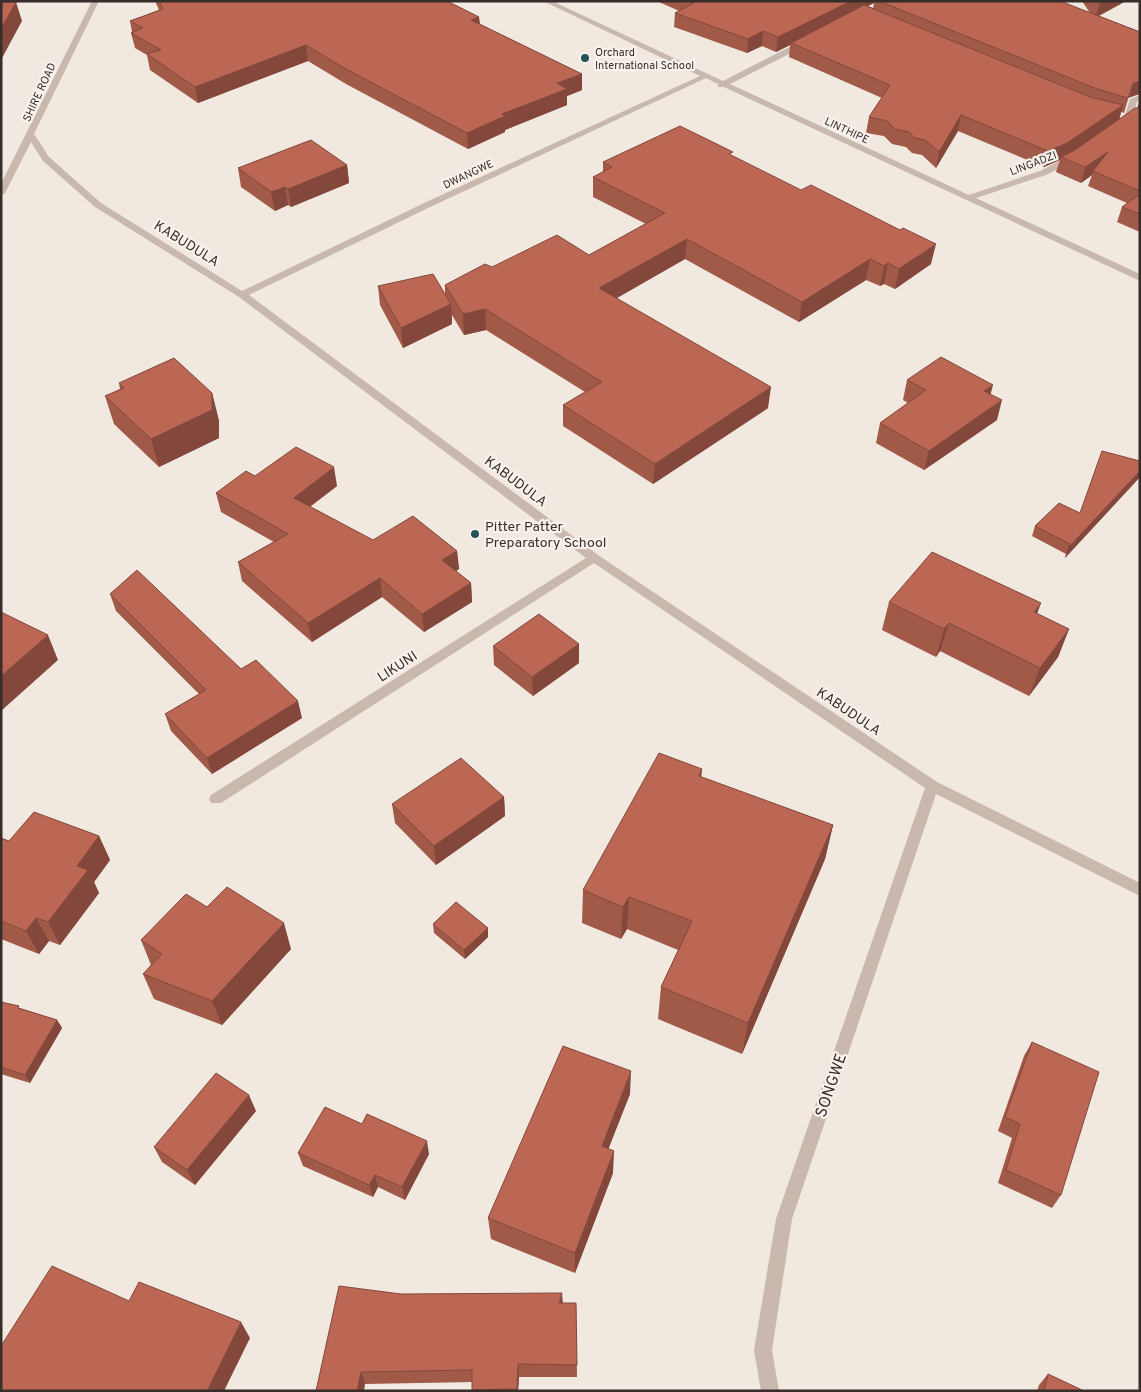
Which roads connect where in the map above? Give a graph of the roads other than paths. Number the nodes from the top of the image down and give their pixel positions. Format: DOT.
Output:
graph roads {
  1 [pos="96,1"];
  2 [pos="546,1"];
  3 [pos="810,40"];
  4 [pos="705,76"];
  5 [pos="721,85"];
  6 [pos="1140,97"];
  7 [pos="1114,115"];
  8 [pos="1128,119"];
  9 [pos="1140,121"];
  10 [pos="1113,130"];
  11 [pos="31,136"];
  12 [pos="1082,151"];
  13 [pos="1,192"];
  14 [pos="968,198"];
  15 [pos="1140,278"];
  16 [pos="242,295"];
  17 [pos="594,558"];
  18 [pos="932,786"];
  19 [pos="216,799"];
  20 [pos="1140,890"];
  21 [pos="770,1391"];
  1 -- 11 [label="street, SHIRE ROAD"];
  2 -- 4 [label="street, LINTHIPE"];
  3 -- 5 [label="street"];
  4 -- 5 [label="street, LINTHIPE"];
  4 -- 16 [label="street, DWANGWE"];
  5 -- 14 [label="street, LINTHIPE"];
  6 -- 8 [label="street"];
  7 -- 8 [label="street"];
  8 -- 9 [label="street"];
  8 -- 10 [label="street"];
  11 -- 13 [label="street, SHIRE ROAD"];
  11 -- 16 [label="street, KABUDULA"];
  12 -- 14 [label="street, LINGADZI"];
  14 -- 15 [label="street, LINTHIPE"];
  16 -- 17 [label="street, KABUDULA"];
  17 -- 18 [label="street, KABUDULA"];
  17 -- 19 [label="street, LIKUNI"];
  18 -- 20 [label="street, KABUDULA"];
  18 -- 21 [label="street, SONGWE"];
}
